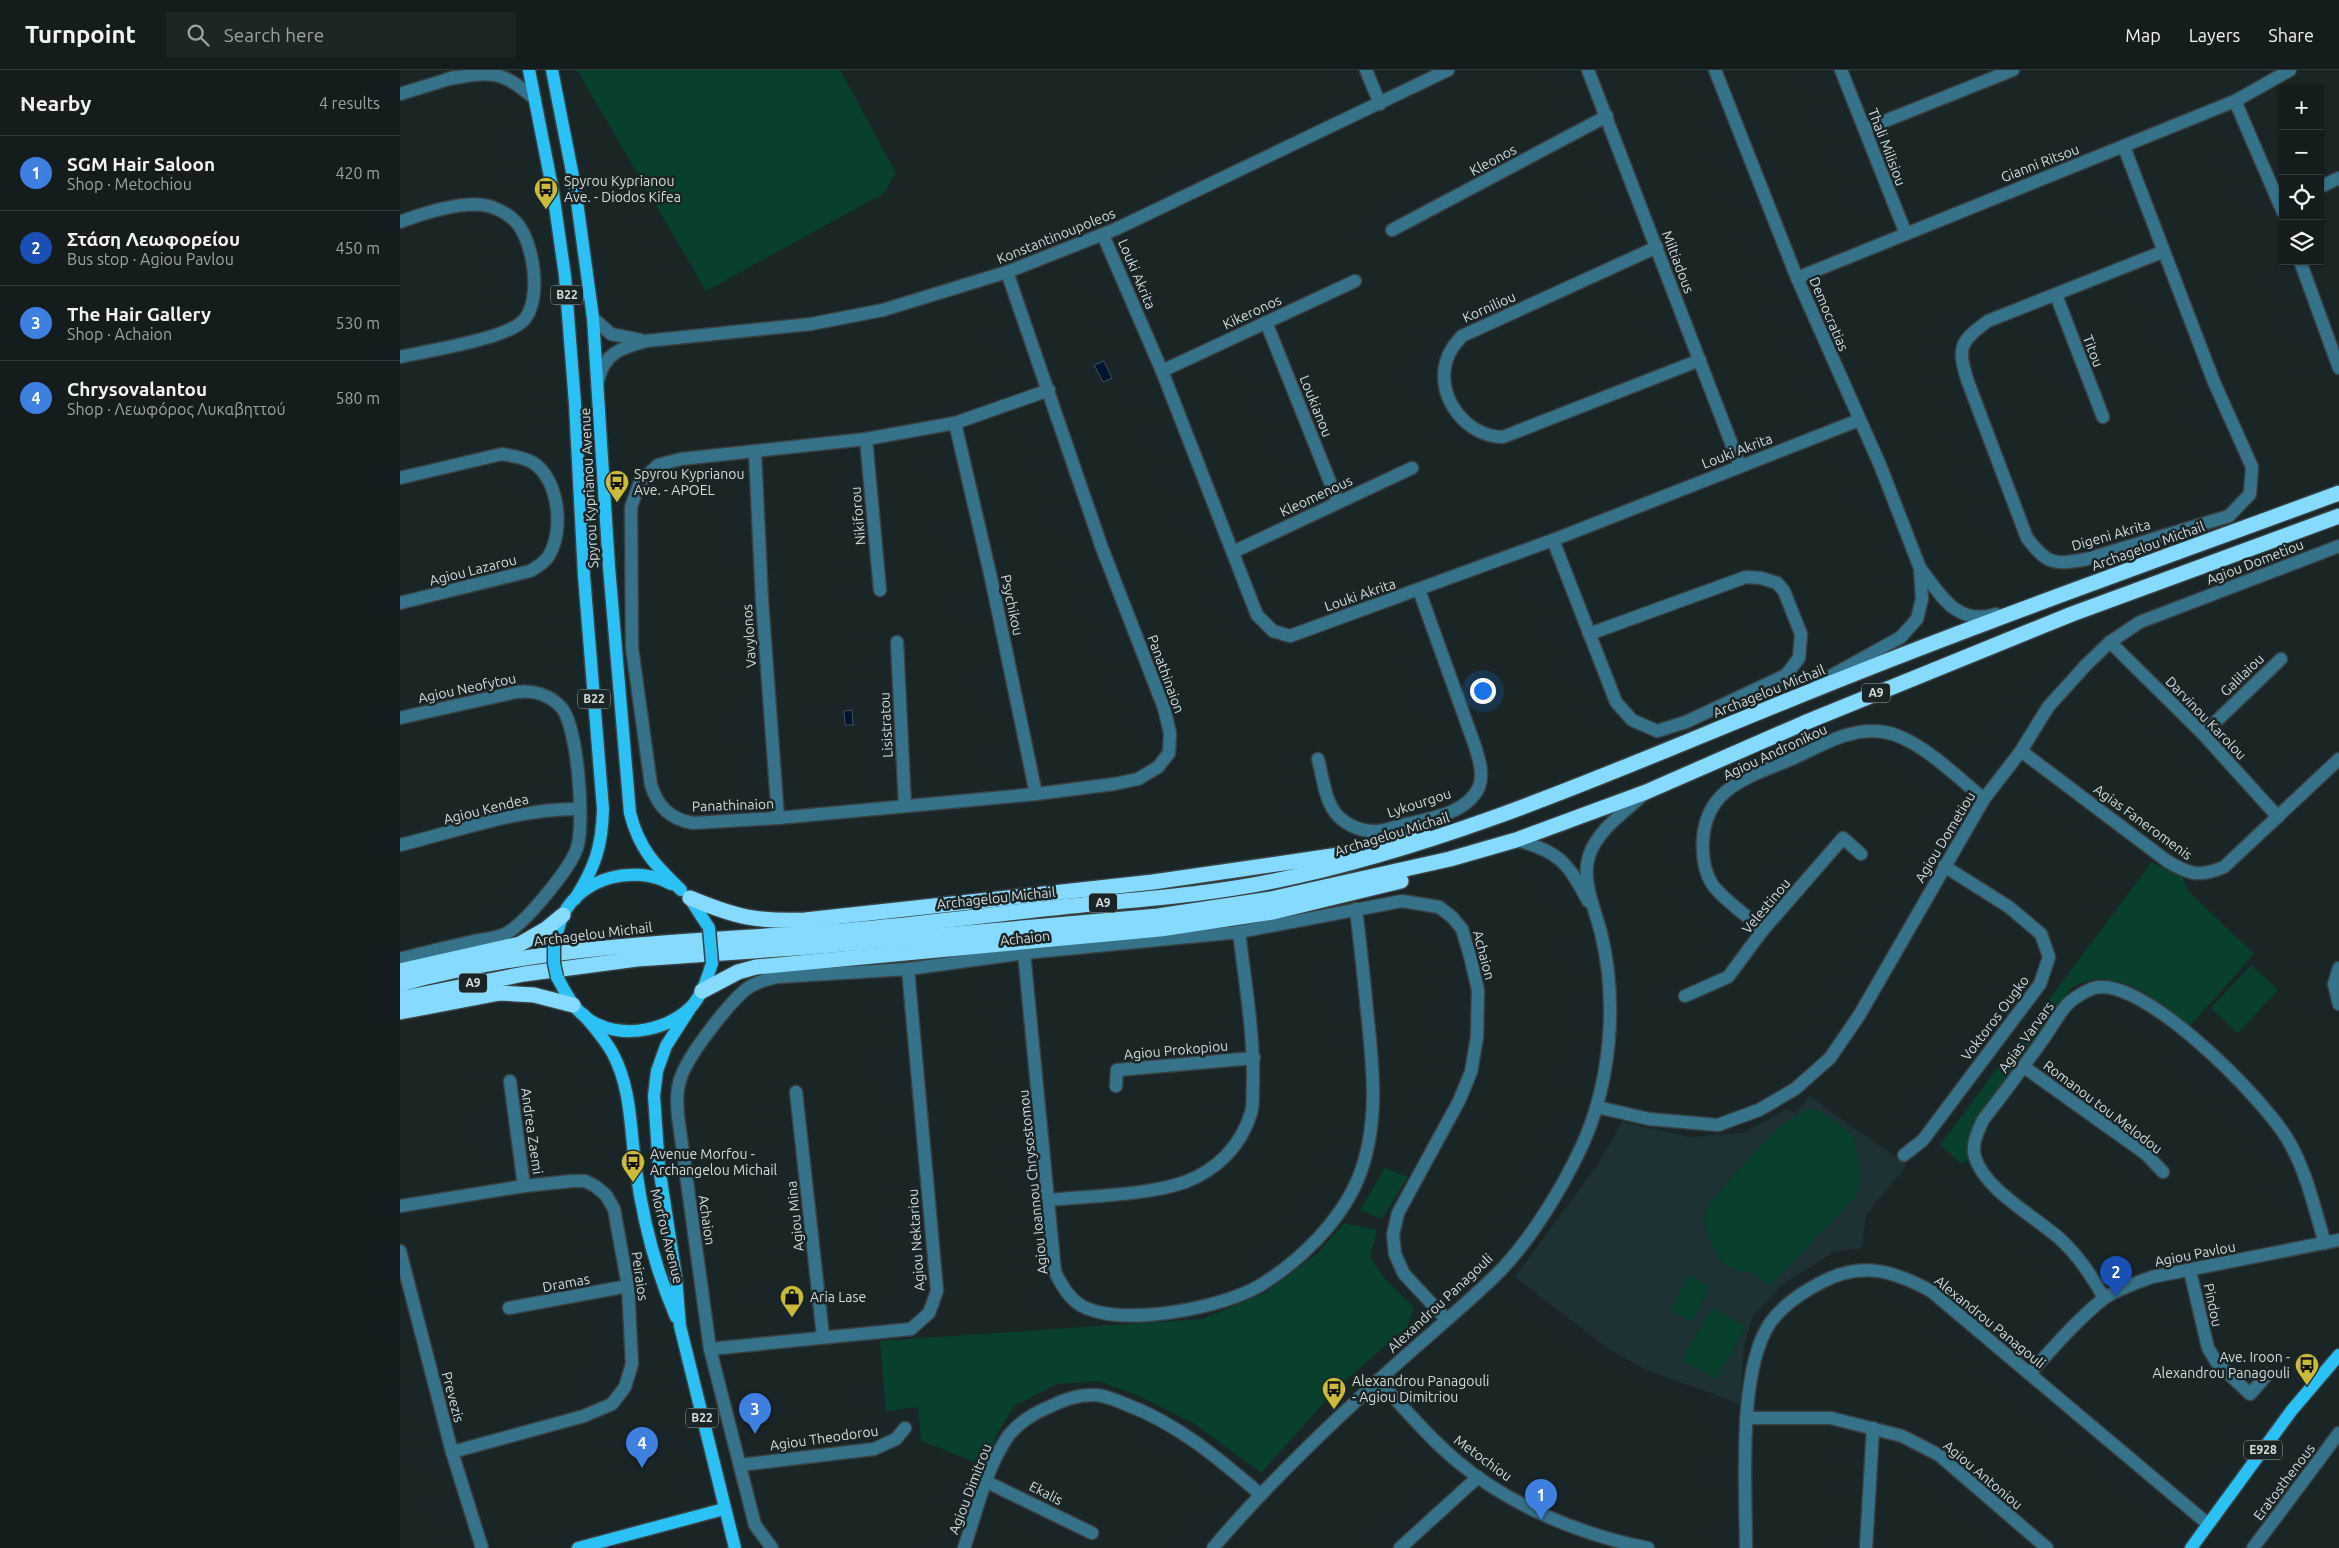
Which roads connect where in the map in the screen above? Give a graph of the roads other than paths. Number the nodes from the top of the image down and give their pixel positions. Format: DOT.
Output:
graph roads {
  1 [pos="474,70"];
  2 [pos="529,70"];
  3 [pos="552,70"];
  4 [pos="1366,70"];
  5 [pos="1448,70"];
  6 [pos="1588,70"];
  7 [pos="1715,70"];
  8 [pos="1841,70"];
  9 [pos="2013,70"];
  10 [pos="2290,70"];
  11 [pos="448,79"];
  12 [pos="400,94"];
  13 [pos="536,99"];
  14 [pos="2235,101"];
  15 [pos="1380,104"];
  16 [pos="1607,116"];
  17 [pos="1865,129"];
  18 [pos="2124,147"];
  19 [pos="2339,178"];
  20 [pos="2324,184"];
  21 [pos="2279,199"];
  22 [pos="400,222"];
  23 [pos="1392,230"];
  24 [pos="1906,234"];
  25 [pos="1104,235"];
  26 [pos="1657,247"];
  27 [pos="2162,252"];
  28 [pos="2301,265"];
  29 [pos="1007,272"];
  30 [pos="1797,278"];
  31 [pos="1355,281"];
  32 [pos="2056,295"];
  33 [pos="593,318"];
  34 [pos="1266,322"];
  35 [pos="646,341"];
  36 [pos="400,357"];
  37 [pos="1700,360"];
  38 [pos="2339,368"];
  39 [pos="1162,371"];
  40 [pos="598,381"];
  41 [pos="1049,390"];
  42 [pos="2103,417"];
  43 [pos="1859,420"];
  44 [pos="955,423"];
  45 [pos="866,439"];
  46 [pos="755,452"];
  47 [pos="1740,466"];
  48 [pos="1412,468"];
  49 [pos="400,478"];
  50 [pos="2339,493"];
  51 [pos="1338,502"];
  52 [pos="2339,516"];
  53 [pos="1553,540"];
  54 [pos="2339,546"];
  55 [pos="1233,552"];
  56 [pos="1920,568"];
  57 [pos="880,590"];
  58 [pos="1419,590"];
  59 [pos="400,604"];
  60 [pos="2034,604"];
  61 [pos="1590,634"];
  62 [pos="897,642"];
  63 [pos="2110,642"];
  64 [pos="2281,659"];
  65 [pos="1791,699"];
  66 [pos="400,718"];
  67 [pos="2203,734"];
  68 [pos="2021,751"];
  69 [pos="1318,759"];
  70 [pos="2339,759"];
  71 [pos="1646,792"];
  72 [pos="1036,794"];
  73 [pos="1984,799"];
  74 [pos="905,806"];
  75 [pos="580,809"];
  76 [pos="2278,817"];
  77 [pos="778,818"];
  78 [pos="1470,826"];
  79 [pos="1516,840"];
  80 [pos="400,845"];
  81 [pos="1861,854"];
  82 [pos="1450,859"];
  83 [pos="1944,866"];
  84 [pos="685,894"];
  85 [pos="574,899"];
  86 [pos="1356,909"];
  87 [pos="563,915"];
  88 [pos="1595,915"];
  89 [pos="1763,930"];
  90 [pos="1240,932"];
  91 [pos="1024,953"];
  92 [pos="400,958"];
  93 [pos="908,968"];
  94 [pos="2339,968"];
  95 [pos="400,971"];
  96 [pos="400,984"];
  97 [pos="702,991"];
  98 [pos="1685,996"];
  99 [pos="400,999"];
  100 [pos="2339,1004"];
  101 [pos="691,1007"];
  102 [pos="578,1009"];
  103 [pos="400,1012"];
  104 [pos="1254,1058"];
  105 [pos="2024,1066"];
  106 [pos="510,1081"];
  107 [pos="1116,1086"];
  108 [pos="796,1092"];
  109 [pos="1597,1107"];
  110 [pos="1904,1155"];
  111 [pos="2164,1172"];
  112 [pos="524,1186"];
  113 [pos="1050,1200"];
  114 [pos="400,1206"];
  115 [pos="2339,1240"];
  116 [pos="2325,1243"];
  117 [pos="400,1252"];
  118 [pos="2190,1270"];
  119 [pos="628,1286"];
  120 [pos="2104,1298"];
  121 [pos="509,1308"];
  122 [pos="1446,1319"];
  123 [pos="680,1326"];
  124 [pos="823,1336"];
  125 [pos="710,1349"];
  126 [pos="2339,1355"];
  127 [pos="2030,1373"];
  128 [pos="2267,1375"];
  129 [pos="1378,1380"];
  130 [pos="1746,1418"];
  131 [pos="905,1428"];
  132 [pos="1873,1428"];
  133 [pos="2339,1433"];
  134 [pos="452,1452"];
  135 [pos="740,1465"];
  136 [pos="1478,1477"];
  137 [pos="987,1482"];
  138 [pos="1260,1494"];
  139 [pos="724,1509"];
  140 [pos="2208,1524"];
  141 [pos="1092,1533"];
  142 [pos="1628,1546"];
  143 [pos="482,1548"];
  144 [pos="578,1548"];
  145 [pos="735,1548"];
  146 [pos="772,1548"];
  147 [pos="964,1548"];
  148 [pos="1213,1548"];
  149 [pos="1400,1548"];
  150 [pos="1648,1548"];
  151 [pos="1746,1548"];
  152 [pos="1866,1548"];
  153 [pos="2046,1548"];
  154 [pos="2191,1548"];
  155 [pos="2253,1548"];
  1 -- 11 [label="street"];
  2 -- 13 [label="main road, Spyrou Kyprianou Avenue / B22"];
  3 -- 33 [label="main road, Spyrou Kyprianou Avenue / B22"];
  4 -- 15 [label="street"];
  5 -- 15 [label="street, Konstantinoupoleos"];
  6 -- 16 [label="street, Miltiadous"];
  7 -- 30 [label="street, Democratias"];
  8 -- 17 [label="street, Thali Milisiou"];
  9 -- 17 [label="street"];
  10 -- 14 [label="street, Gianni Ritsou"];
  11 -- 12 [label="street"];
  11 -- 13 [label="street"];
  13 -- 85 [label="main road, Spyrou Kyprianou Avenue / B22"];
  14 -- 18 [label="street, Gianni Ritsou"];
  14 -- 21 [label="street"];
  15 -- 25 [label="street, Konstantinoupoleos"];
  16 -- 23 [label="street, Kleonos"];
  16 -- 26 [label="street, Miltiadous"];
  17 -- 24 [label="street, Thali Milisiou"];
  18 -- 24 [label="street, Gianni Ritsou"];
  18 -- 27 [label="street, Digeni Akrita"];
  19 -- 20 [label="street"];
  22 -- 36 [label="street"];
  24 -- 30 [label="street, Gianni Ritsou"];
  25 -- 29 [label="street, Konstantinoupoleos"];
  25 -- 39 [label="street, Louki Akrita"];
  26 -- 37 [label="street, Miltiadous"];
  26 -- 37 [label="street, Korniliou"];
  27 -- 32 [label="street, Digeni Akrita"];
  27 -- 32 [label="street, Digeni Akrita"];
  28 -- 38 [label="street"];
  29 -- 35 [label="street, Konstantinoupoleos"];
  29 -- 41 [label="street, Panathinaion"];
  30 -- 43 [label="street, Democratias"];
  31 -- 34 [label="street, Kikeronos"];
  32 -- 42 [label="street, Titou"];
  33 -- 35 [label="street, Konstantinoupoleos"];
  33 -- 40 [label="main road, Spyrou Kyprianou Avenue / B22"];
  34 -- 39 [label="street, Kikeronos"];
  34 -- 51 [label="street, Loukianou"];
  35 -- 40 [label="street, Konstantinoupoleos"];
  37 -- 47 [label="street, Miltiadous"];
  39 -- 55 [label="street, Louki Akrita"];
  40 -- 84 [label="main road, Spyrou Kyprianou Avenue / B22"];
  41 -- 44 [label="street, Panathinaion"];
  41 -- 72 [label="street, Panathinaion"];
  43 -- 47 [label="street, Louki Akrita"];
  43 -- 56 [label="street, Democratias"];
  44 -- 45 [label="street, Panathinaion"];
  44 -- 72 [label="street, Psychikou"];
  45 -- 46 [label="street, Panathinaion"];
  45 -- 57 [label="street, Nikiforou"];
  46 -- 77 [label="street, Vavylonos"];
  46 -- 77 [label="street, Panathinaion"];
  47 -- 53 [label="street, Louki Akrita"];
  48 -- 51 [label="street, Kleomenous"];
  49 -- 59 [label="street, Agiou Lazarou"];
  50 -- 60 [label="highway, Archagelou Michail / A9"];
  51 -- 55 [label="street, Kleomenous"];
  52 -- 71 [label="highway, A9"];
  53 -- 58 [label="street, Louki Akrita"];
  53 -- 61 [label="street"];
  54 -- 63 [label="street, Agiou Dometiou"];
  55 -- 58 [label="street, Louki Akrita"];
  56 -- 60 [label="street, Democratias"];
  56 -- 65 [label="street, Democratias"];
  58 -- 69 [label="street, Lykourgou"];
  60 -- 65 [label="highway, Archagelou Michail / A9"];
  61 -- 61 [label="street"];
  62 -- 74 [label="street, Lisistratou"];
  63 -- 67 [label="street, Darvinou Karolou"];
  63 -- 68 [label="street, Agiou Dometiou"];
  64 -- 67 [label="street, Galilaiou"];
  65 -- 78 [label="highway, Archagelou Michail / A9"];
  66 -- 75 [label="street, Agiou Neofytou"];
  67 -- 76 [label="street, Darvinou Karolou"];
  68 -- 73 [label="street, Agiou Dometiou"];
  68 -- 76 [label="street, Agias Faneromenis"];
  70 -- 76 [label="street, Agias Faneromenis"];
  71 -- 79 [label="highway, A9"];
  71 -- 88 [label="street, Alexandrou Panagouli"];
  72 -- 74 [label="street, Panathinaion"];
  73 -- 83 [label="street, Agiou Dometiou"];
  73 -- 89 [label="street, Agiou Andronikou"];
  74 -- 77 [label="street, Panathinaion"];
  75 -- 80 [label="street, Agiou Kendea"];
  75 -- 92 [label="street, Agiou Neofytou"];
  78 -- 84 [label="highway"];
  78 -- 96 [label="highway, Archagelou Michail / A9"];
  79 -- 82 [label="highway, A9"];
  79 -- 88 [label="street, Alexandrou Panagouli"];
  81 -- 89 [label="street, Velestinou"];
  82 -- 97 [label="highway"];
  82 -- 99 [label="highway, A9"];
  83 -- 109 [label="street, Agiou Dometiou"];
  83 -- 110 [label="street, Voktoros Ougko"];
  84 -- 85 [label="main road, B22"];
  84 -- 97 [label="main road, B22, bridge"];
  85 -- 87 [label="main road, B22"];
  86 -- 90 [label="street, Achaion"];
  86 -- 113 [label="street, Agiou Ioannou Chrysostomou"];
  86 -- 122 [label="street, Achaion"];
  87 -- 95 [label="highway"];
  87 -- 102 [label="main road, B22, bridge"];
  88 -- 109 [label="street, Alexandrou Panagouli"];
  89 -- 98 [label="street, Velestinou"];
  90 -- 91 [label="street, Achaion"];
  90 -- 104 [label="street"];
  91 -- 93 [label="street, Achaion"];
  91 -- 113 [label="street, Agiou Ioannou Chrysostomou"];
  93 -- 124 [label="street, Agiou Nektariou"];
  93 -- 125 [label="street, Achaion"];
  94 -- 100 [label="street"];
  97 -- 101 [label="main road, B22"];
  101 -- 102 [label="main road, B22"];
  101 -- 123 [label="main road, Morfou Avenue / B22"];
  102 -- 103 [label="highway"];
  102 -- 123 [label="main road, Morfou Avenue / B22"];
  104 -- 107 [label="street, Agiou Prokopiou"];
  104 -- 113 [label="street"];
  105 -- 111 [label="street, Romanou tou Melodou"];
  105 -- 116 [label="street, Agias Varvars"];
  105 -- 120 [label="street, Agias Varvars"];
  106 -- 112 [label="street, Andrea Zaemi"];
  108 -- 124 [label="street, Agiou Mina"];
  109 -- 122 [label="street, Alexandrou Panagouli"];
  112 -- 114 [label="street, Peiraios"];
  112 -- 119 [label="street, Peiraios"];
  115 -- 116 [label="street, Agiou Pavlou"];
  116 -- 118 [label="street, Agiou Pavlou"];
  117 -- 134 [label="street, Prevezis"];
  118 -- 120 [label="street, Agiou Pavlou"];
  118 -- 128 [label="street, Pindou"];
  119 -- 121 [label="street, Dramas"];
  119 -- 134 [label="street, Peiraios"];
  120 -- 127 [label="street, Agiou Pavlou"];
  122 -- 129 [label="street, Alexandrou Panagouli"];
  123 -- 139 [label="main road, Morfou Avenue / B22"];
  124 -- 125 [label="street, Agiou Nektariou"];
  125 -- 135 [label="street, Achaion"];
  126 -- 140 [label="main road, E928"];
  127 -- 130 [label="street, Alexandrou Panagouli"];
  127 -- 140 [label="street, Alexandrou Panagouli"];
  129 -- 136 [label="street, Metochiou"];
  129 -- 138 [label="street, Alexandrou Panagouli"];
  130 -- 132 [label="street, Agiou Antoniou"];
  130 -- 151 [label="street, Alexandrou Panagouli"];
  131 -- 135 [label="street, Agiou Theodorou"];
  132 -- 152 [label="street"];
  132 -- 153 [label="street, Agiou Antoniou"];
  133 -- 155 [label="street, Eratosthenous"];
  134 -- 143 [label="street, Prevezis"];
  135 -- 146 [label="street, Achaion"];
  136 -- 142 [label="street, Metochiou"];
  136 -- 149 [label="street"];
  137 -- 138 [label="street, Agiou Dimitrou"];
  137 -- 141 [label="street, Ekalis"];
  137 -- 147 [label="street, Agiou Dimitrou"];
  138 -- 148 [label="street, Alexandrou Panagouli"];
  139 -- 144 [label="main road"];
  139 -- 145 [label="main road, Morfou Avenue"];
  140 -- 154 [label="main road, E928"];
  142 -- 150 [label="street, Metochiou"];
}
